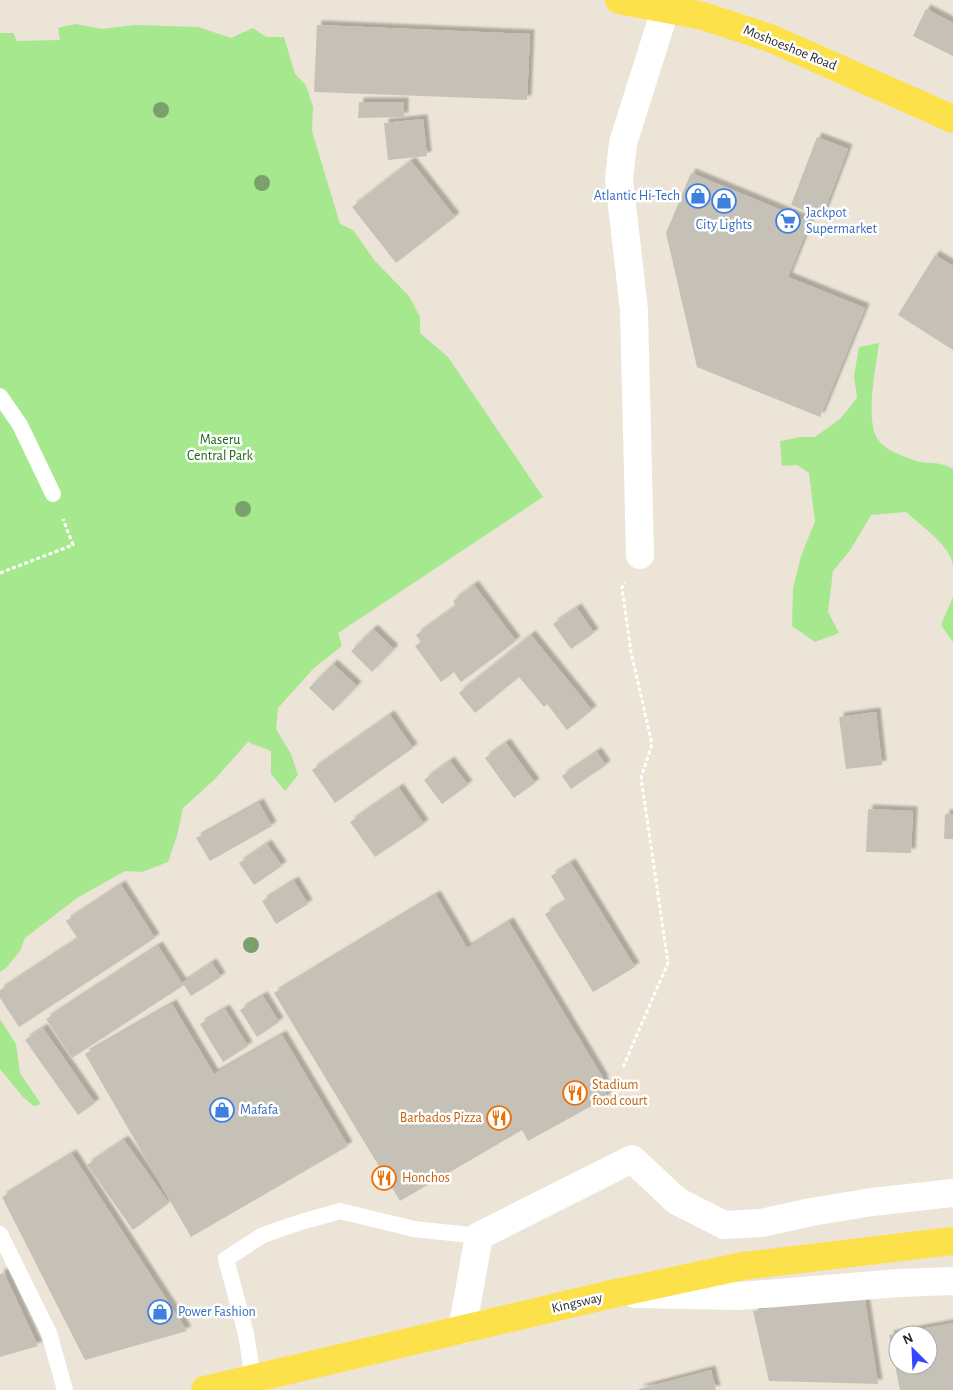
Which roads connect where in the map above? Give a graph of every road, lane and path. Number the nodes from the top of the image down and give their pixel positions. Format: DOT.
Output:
graph roads {
  1 [pos="619,0"];
  2 [pos="705,8"];
  3 [pos="665,10"];
  4 [pos="953,118"];
  5 [pos="0,396"];
  6 [pos="53,494"];
  7 [pos="640,555"];
  8 [pos="0,573"];
  9 [pos="623,1067"];
  10 [pos="953,1193"];
  11 [pos="0,1234"];
  12 [pos="479,1236"];
  13 [pos="953,1241"];
  14 [pos="953,1282"];
  15 [pos="612,1294"];
  16 [pos="462,1330"];
  17 [pos="254,1378"];
  18 [pos="65,1390"];
  19 [pos="205,1390"];
  1 -- 3 [label="main road, Moshoeshoe Road"];
  2 -- 3 [label="main road, Moshoeshoe Road"];
  2 -- 4 [label="main road, Moshoeshoe Road"];
  3 -- 7 [label="street"];
  5 -- 6 [label="lane"];
  6 -- 8 [label="path"];
  7 -- 9 [label="path"];
  10 -- 12 [label="street"];
  11 -- 18 [label="lane"];
  12 -- 16 [label="street"];
  12 -- 17 [label="lane"];
  13 -- 15 [label="main road, Kingsway"];
  14 -- 15 [label="street"];
  15 -- 16 [label="main road, Kingsway"];
  16 -- 17 [label="main road, Kingsway"];
  17 -- 19 [label="main road, Kingsway"];
}
